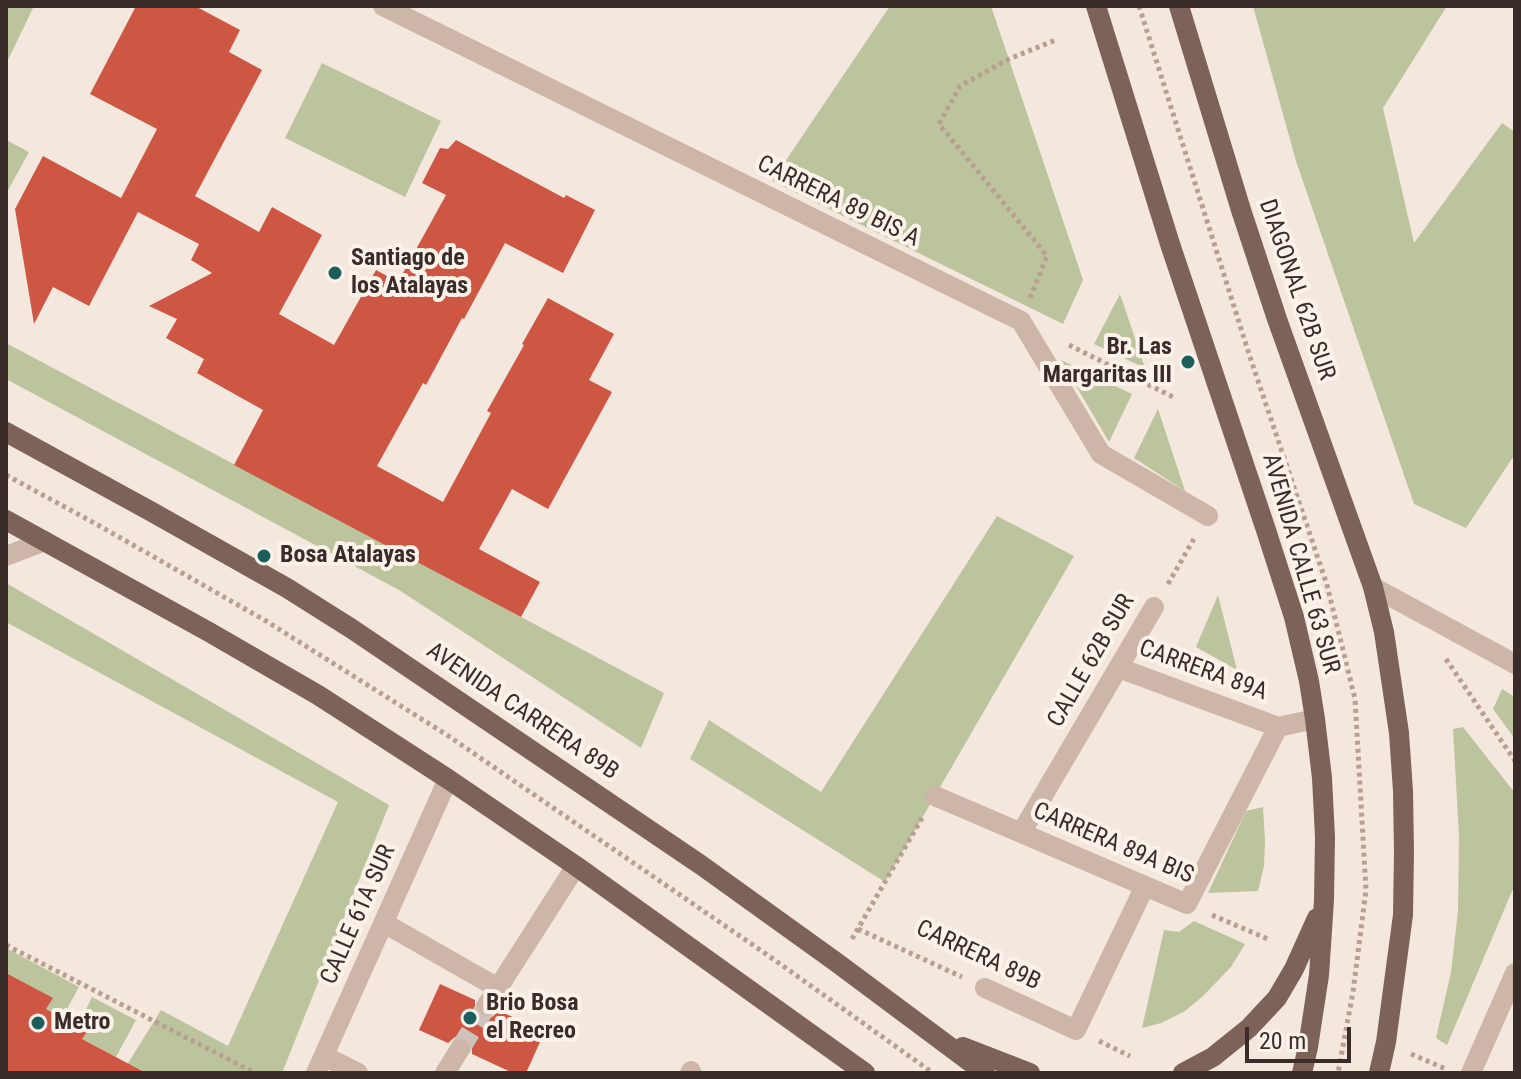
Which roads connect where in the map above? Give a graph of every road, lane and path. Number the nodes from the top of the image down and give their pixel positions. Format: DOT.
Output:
graph roads {
  1 [pos="383,6"];
  2 [pos="1096,6"];
  3 [pos="1179,6"];
  4 [pos="1058,39"];
  5 [pos="1021,321"];
  6 [pos="1062,342"];
  7 [pos="1173,397"];
  8 [pos="6,432"];
  9 [pos="1208,516"];
  10 [pos="6,520"];
  11 [pos="45,541"];
  12 [pos="6,556"];
  13 [pos="1373,587"];
  14 [pos="1154,607"];
  15 [pos="1440,651"];
  16 [pos="1515,664"];
  17 [pos="1119,668"];
  18 [pos="1315,719"];
  19 [pos="1278,727"];
  20 [pos="1515,761"];
  21 [pos="448,779"];
  22 [pos="935,796"];
  23 [pos="1021,833"];
  24 [pos="576,866"];
  25 [pos="1145,886"];
  26 [pos="1324,900"];
  27 [pos="1187,904"];
  28 [pos="384,923"];
  29 [pos="858,929"];
  30 [pos="852,939"];
  31 [pos="1270,940"];
  32 [pos="6,945"];
  33 [pos="1515,973"];
  34 [pos="985,988"];
  35 [pos="935,1035"];
  36 [pos="1386,1042"];
  37 [pos="460,1049"];
  38 [pos="320,1064"];
  39 [pos="255,1073"];
  40 [pos="358,1073"];
  41 [pos="445,1073"];
  42 [pos="865,1073"];
  43 [pos="985,1073"];
  44 [pos="1030,1073"];
  45 [pos="1183,1073"];
  46 [pos="1302,1073"];
  47 [pos="1379,1073"];
  48 [pos="1454,1073"];
  49 [pos="1471,1073"];
  1 -- 5 [label="street, CARRERA 89 BIS A"];
  2 -- 18 [label="main road, AVENIDA CALLE 63 SUR"];
  3 -- 13 [label="main road, DIAGONAL 62B SUR"];
  4 -- 5 [label="path"];
  5 -- 9 [label="street"];
  6 -- 7 [label="path"];
  8 -- 35 [label="main road, AVENIDA CARRERA 89B"];
  9 -- 14 [label="path, CALLE 62B SUR"];
  10 -- 11 [label="main road"];
  11 -- 12 [label="street"];
  11 -- 21 [label="main road"];
  13 -- 16 [label="street"];
  13 -- 36 [label="main road"];
  14 -- 17 [label="street, CALLE 62B SUR"];
  15 -- 20 [label="path"];
  17 -- 19 [label="street, CARRERA 89A"];
  17 -- 23 [label="street, CALLE 62B SUR"];
  18 -- 19 [label="street, CARRERA 89A"];
  18 -- 26 [label="main road, AVENIDA CALLE 63 SUR"];
  19 -- 27 [label="street"];
  21 -- 24 [label="main road"];
  21 -- 28 [label="street, CALLE 61A SUR"];
  22 -- 23 [label="street, CARRERA 89A BIS"];
  22 -- 29 [label="path"];
  23 -- 25 [label="street, CARRERA 89A BIS"];
  24 -- 28 [label="street"];
  24 -- 42 [label="main road"];
  25 -- 27 [label="street, CARRERA 89A BIS"];
  25 -- 34 [label="street, CARRERA 89B"];
  26 -- 45 [label="main road"];
  26 -- 46 [label="main road, AVENIDA CALLE 63 SUR"];
  27 -- 31 [label="path, CARRERA 89A BIS"];
  28 -- 38 [label="street, CALLE 61A SUR"];
  29 -- 30 [label="path"];
  29 -- 34 [label="path, CARRERA 89B"];
  32 -- 39 [label="path"];
  33 -- 49 [label="street"];
  35 -- 43 [label="main road, AVENIDA CARRERA 89B"];
  35 -- 44 [label="main road"];
  36 -- 47 [label="main road"];
  36 -- 48 [label="path"];
  37 -- 41 [label="street"];
  38 -- 40 [label="street"];
}
